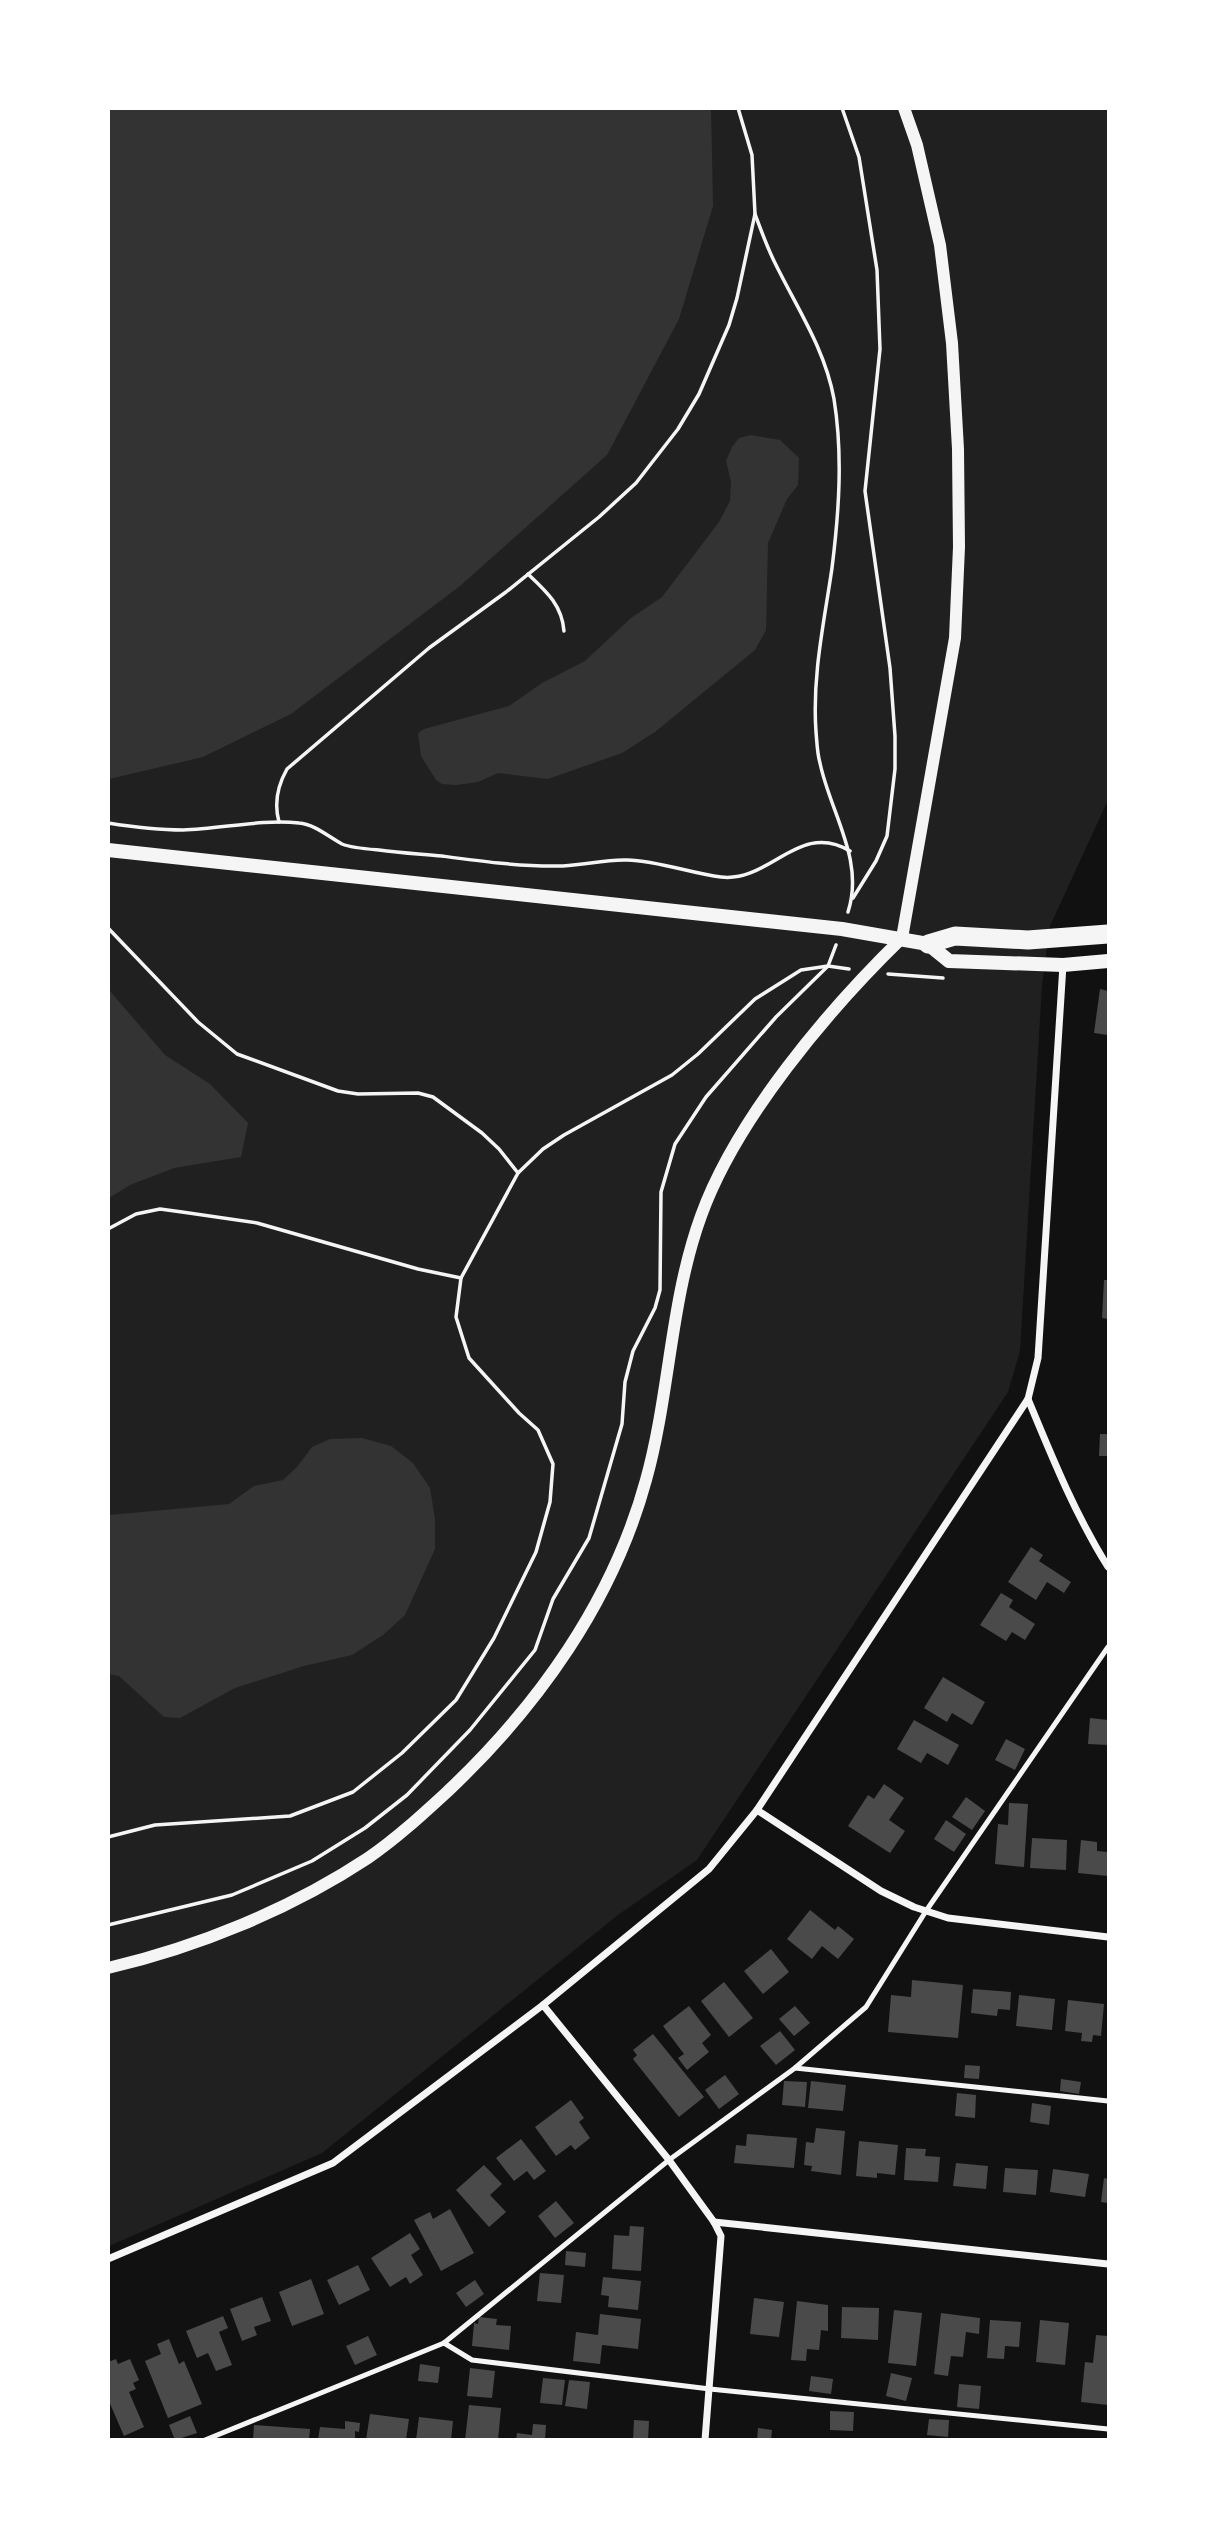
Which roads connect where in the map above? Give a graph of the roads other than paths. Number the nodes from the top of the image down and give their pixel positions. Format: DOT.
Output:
graph roads {
  1 [pos="904,108"];
  2 [pos="108,850"];
  3 [pos="1108,934"];
  4 [pos="902,938"];
  5 [pos="929,944"];
  6 [pos="1108,961"];
  7 [pos="1063,965"];
  8 [pos="1028,1399"];
  9 [pos="1108,1567"];
  10 [pos="1108,1647"];
  11 [pos="757,1810"];
  12 [pos="926,1911"];
  13 [pos="1108,1937"];
  14 [pos="108,1968"];
  15 [pos="543,2005"];
  16 [pos="795,2068"];
  17 [pos="1108,2101"];
  18 [pos="669,2161"];
  19 [pos="714,2222"];
  20 [pos="108,2259"];
  21 [pos="1108,2264"];
  22 [pos="444,2343"];
  23 [pos="710,2389"];
  24 [pos="1108,2429"];
  25 [pos="205,2440"];
  26 [pos="705,2440"];
  1 -- 4 [label="street"];
  2 -- 4 [label="main road"];
  3 -- 5 [label="highway"];
  4 -- 5 [label="main road"];
  4 -- 14 [label="street"];
  5 -- 7 [label="main road"];
  6 -- 7 [label="main road"];
  7 -- 8 [label="street"];
  8 -- 9 [label="street"];
  8 -- 11 [label="street"];
  10 -- 12 [label="lane"];
  11 -- 12 [label="street"];
  11 -- 15 [label="street"];
  12 -- 13 [label="street"];
  12 -- 16 [label="lane"];
  15 -- 18 [label="street"];
  15 -- 20 [label="street"];
  16 -- 17 [label="lane"];
  16 -- 18 [label="lane"];
  18 -- 19 [label="street"];
  18 -- 22 [label="lane"];
  19 -- 21 [label="street"];
  19 -- 23 [label="street"];
  22 -- 23 [label="lane"];
  22 -- 25 [label="lane"];
  23 -- 24 [label="lane"];
  23 -- 26 [label="street"];
}
